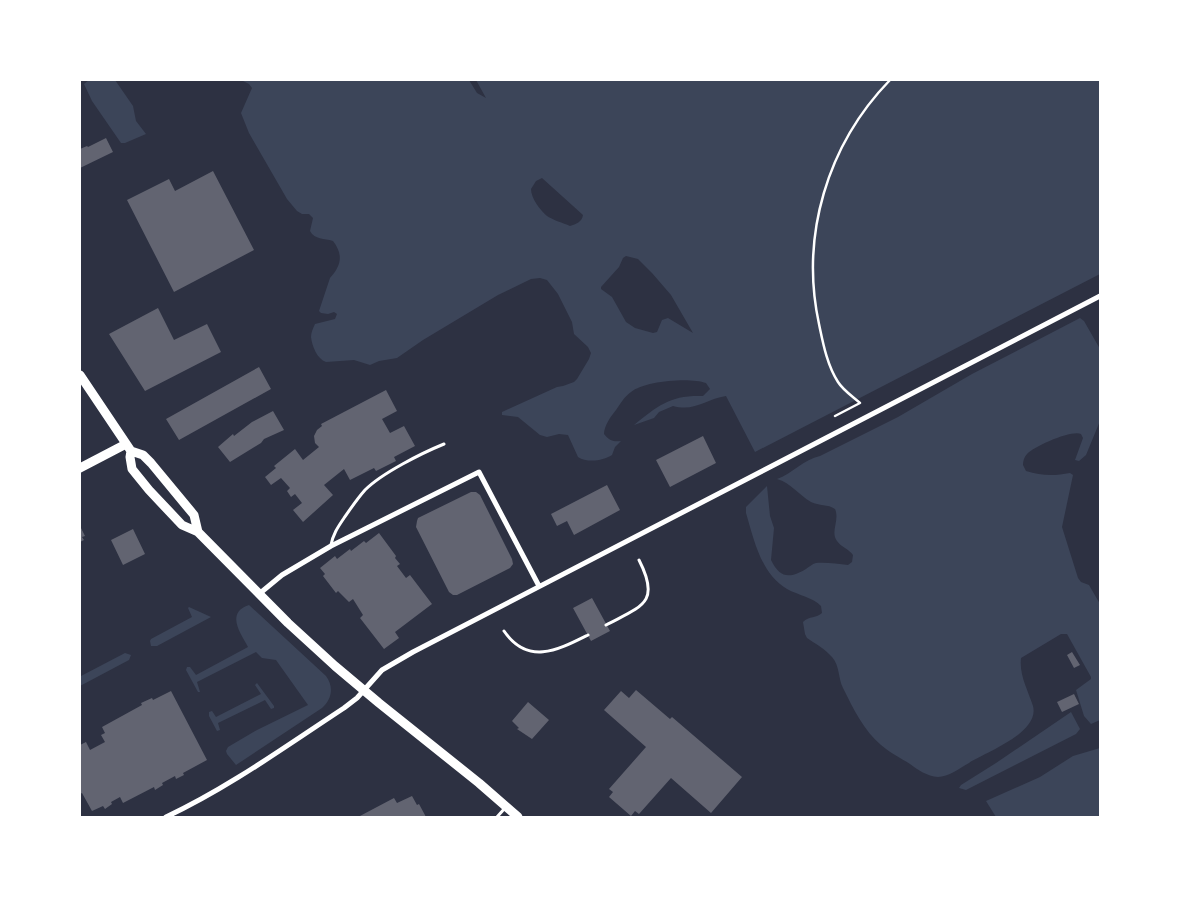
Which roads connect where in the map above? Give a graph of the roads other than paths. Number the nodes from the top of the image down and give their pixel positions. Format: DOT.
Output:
graph roads {
  1 [pos="1100,296"];
  2 [pos="80,375"];
  3 [pos="444,444"];
  4 [pos="128,448"];
  5 [pos="80,468"];
  6 [pos="198,532"];
  7 [pos="331,546"];
  8 [pos="639,560"];
  9 [pos="540,586"];
  10 [pos="259,594"];
  11 [pos="606,625"];
  12 [pos="504,631"];
  13 [pos="588,635"];
  14 [pos="364,691"];
  15 [pos="506,807"];
  16 [pos="167,817"];
  17 [pos="497,817"];
  18 [pos="518,817"];
  1 -- 9 [label="street"];
  2 -- 4 [label="main road"];
  3 -- 7 [label="lane"];
  4 -- 5 [label="main road"];
  4 -- 6 [label="main road"];
  4 -- 6 [label="main road"];
  6 -- 10 [label="main road"];
  7 -- 9 [label="street"];
  7 -- 10 [label="street"];
  8 -- 11 [label="lane"];
  9 -- 14 [label="street"];
  10 -- 14 [label="main road"];
  12 -- 13 [label="lane"];
  14 -- 15 [label="main road"];
  14 -- 16 [label="street"];
  15 -- 17 [label="lane"];
  15 -- 18 [label="main road"];
}
